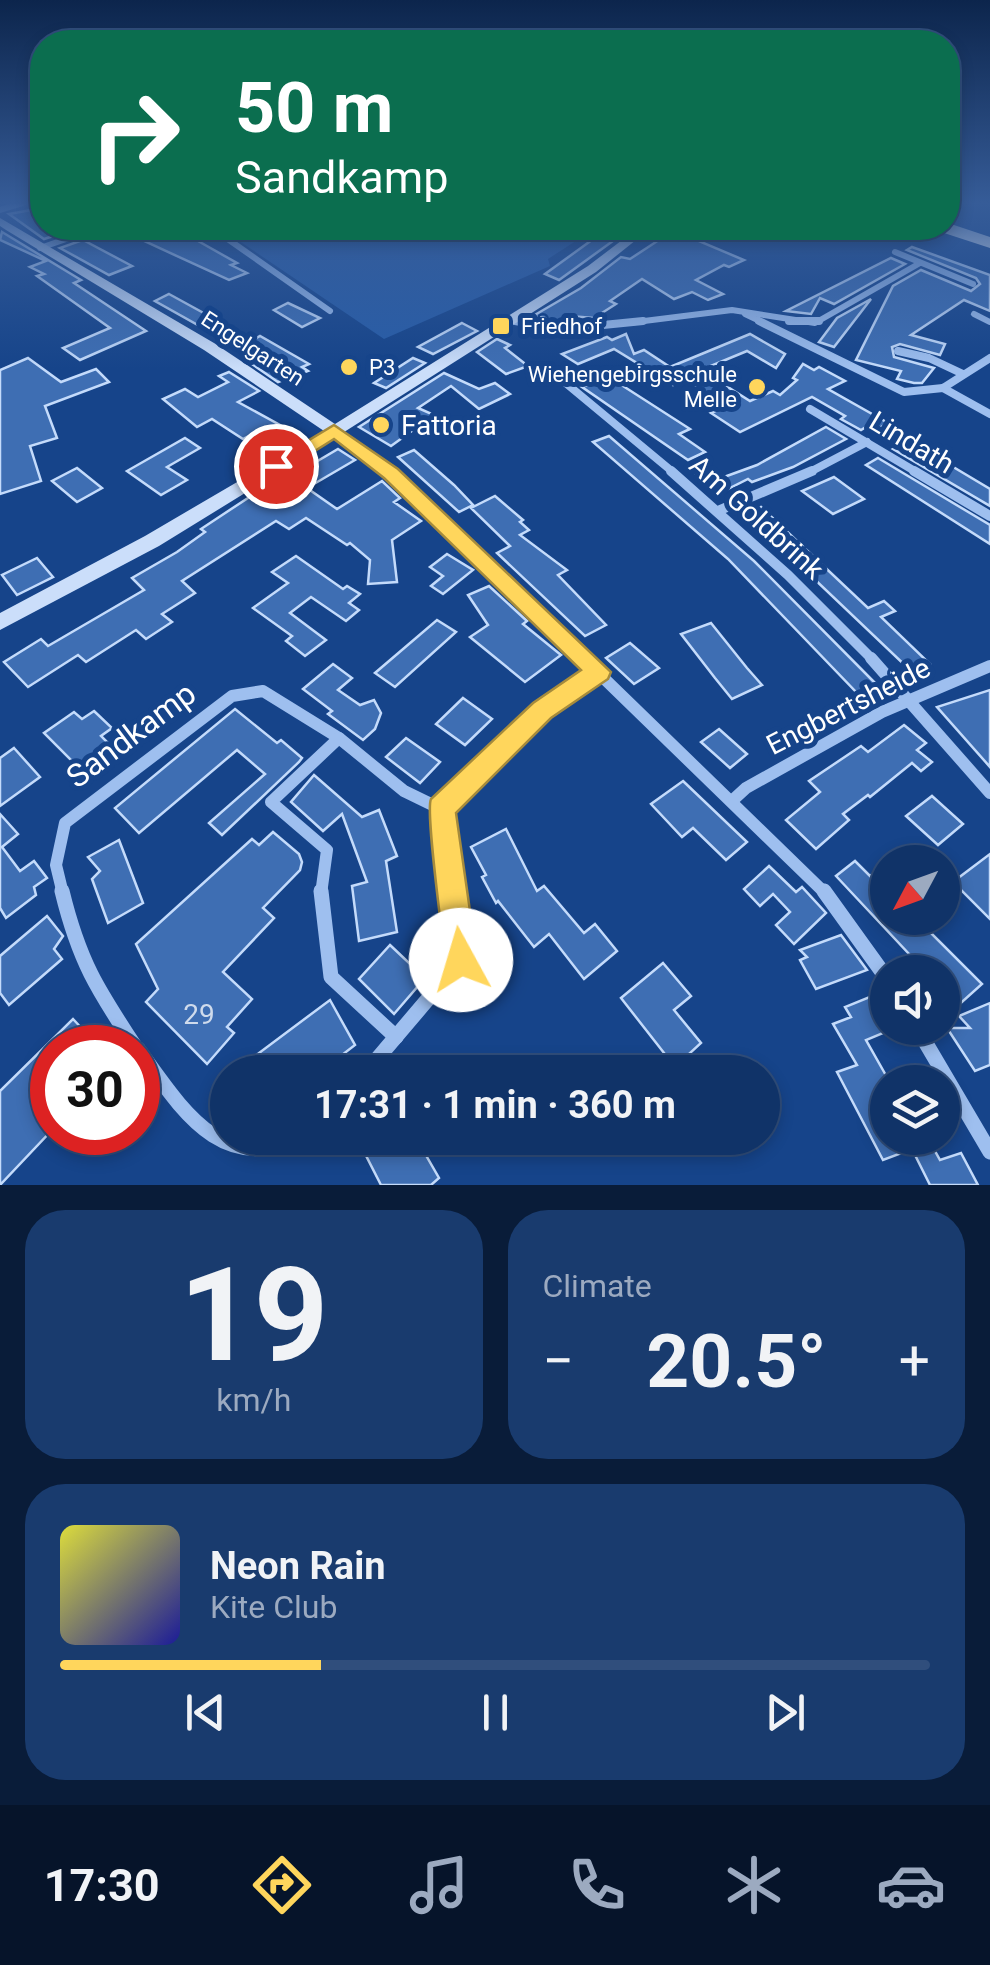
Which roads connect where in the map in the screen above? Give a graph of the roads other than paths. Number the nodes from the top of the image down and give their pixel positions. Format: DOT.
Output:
graph roads {
  1 [pos="58,258"];
  2 [pos="256,258"];
  3 [pos="605,258"];
  4 [pos="909,258"];
  5 [pos="920,263"];
  6 [pos="974,284"];
  7 [pos="330,310"];
  8 [pos="735,310"];
  9 [pos="974,314"];
  10 [pos="512,320"];
  11 [pos="990,322"];
  12 [pos="802,324"];
  13 [pos="786,336"];
  14 [pos="898,350"];
  15 [pos="990,358"];
  16 [pos="964,374"];
  17 [pos="562,380"];
  18 [pos="944,388"];
  19 [pos="810,409"];
  20 [pos="990,414"];
  21 [pos="334,430"];
  22 [pos="867,442"];
  23 [pos="720,510"];
  24 [pos="990,516"];
  25 [pos="0,622"];
  26 [pos="990,666"];
  27 [pos="599,672"];
  28 [pos="912,698"];
  29 [pos="339,738"];
  30 [pos="990,793"];
  31 [pos="734,799"];
  32 [pos="441,808"];
  33 [pos="872,955"];
  34 [pos="122,1025"];
  35 [pos="396,1037"];
  36 [pos="927,1045"];
  37 [pos="381,1055"];
  38 [pos="160,1079"];
  39 [pos="210,1136"];
  40 [pos="990,1152"];
  1 -- 21 [label="main road, Engelgarten"];
  2 -- 7 [label="street"];
  3 -- 10 [label="main road"];
  4 -- 5 [label="street"];
  5 -- 6 [label="street"];
  5 -- 12 [label="street"];
  8 -- 10 [label="street"];
  8 -- 12 [label="street"];
  8 -- 13 [label="street"];
  9 -- 11 [label="street"];
  10 -- 21 [label="main road"];
  12 -- 13 [label="street"];
  13 -- 18 [label="street"];
  14 -- 16 [label="street"];
  15 -- 16 [label="street"];
  16 -- 18 [label="street"];
  17 -- 23 [label="street, Am Goldbrink"];
  18 -- 20 [label="street"];
  19 -- 22 [label="street, Lindath"];
  21 -- 25 [label="main road"];
  21 -- 27 [label="street"];
  22 -- 23 [label="street"];
  22 -- 24 [label="street, Lindath"];
  23 -- 28 [label="street, Am Goldbrink"];
  26 -- 28 [label="street, Engbertsheide"];
  27 -- 31 [label="street"];
  27 -- 32 [label="street"];
  28 -- 30 [label="street, Am Goldbrink"];
  28 -- 31 [label="street, Engbertsheide"];
  29 -- 32 [label="street, Sandkamp"];
  29 -- 34 [label="street, Sandkamp"];
  29 -- 35 [label="street"];
  31 -- 33 [label="street"];
  32 -- 35 [label="street"];
  35 -- 37 [label="street"];
  36 -- 40 [label="street"];
  38 -- 39 [label="street, Sandkamp"];
}
